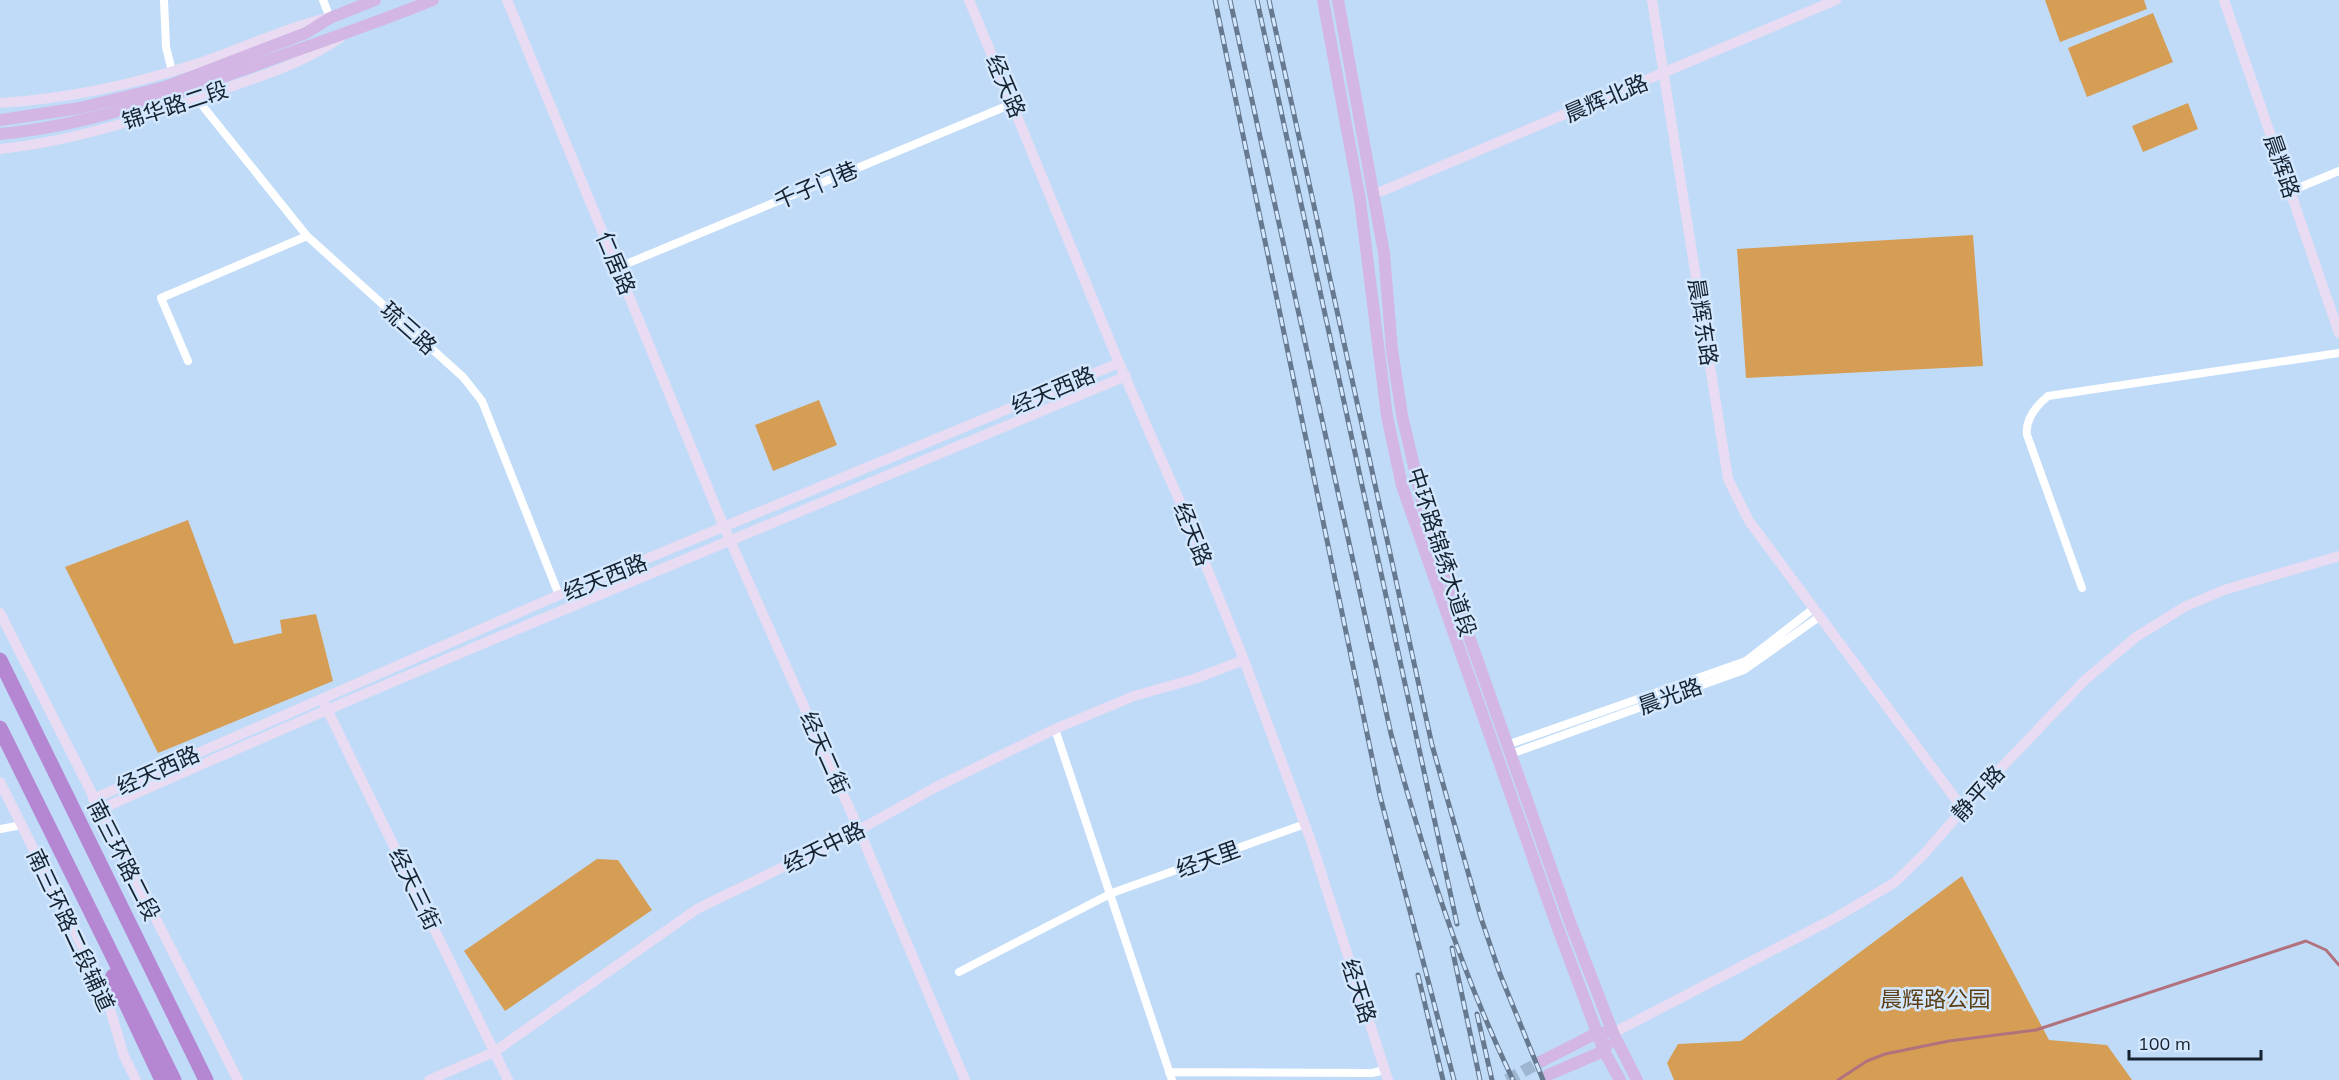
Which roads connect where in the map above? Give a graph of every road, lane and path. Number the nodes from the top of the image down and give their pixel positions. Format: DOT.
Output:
graph roads {
  1 [pos="164,0"];
  2 [pos="323,0"];
  3 [pos="375,0"];
  4 [pos="433,0"];
  5 [pos="507,0"];
  6 [pos="969,0"];
  7 [pos="1323,0"];
  8 [pos="1338,0"];
  9 [pos="1652,0"];
  10 [pos="1836,0"];
  11 [pos="2224,0"];
  12 [pos="330,18"];
  13 [pos="341,37"];
  14 [pos="172,71"];
  15 [pos="1664,74"];
  16 [pos="197,99"];
  17 [pos="0,103"];
  18 [pos="1014,103"];
  19 [pos="0,120"];
  20 [pos="0,134"];
  21 [pos="0,149"];
  22 [pos="2339,171"];
  23 [pos="2291,191"];
  24 [pos="1375,194"];
  25 [pos="307,236"];
  26 [pos="619,267"];
  27 [pos="2339,333"];
  28 [pos="2339,353"];
  29 [pos="188,362"];
  30 [pos="1119,363"];
  31 [pos="1126,376"];
  32 [pos="724,527"];
  33 [pos="731,543"];
  34 [pos="2339,556"];
  35 [pos="2082,588"];
  36 [pos="559,595"];
  37 [pos="1816,613"];
  38 [pos="0,614"];
  39 [pos="0,660"];
  40 [pos="1244,660"];
  41 [pos="324,703"];
  42 [pos="0,728"];
  43 [pos="1055,729"];
  44 [pos="1509,750"];
  45 [pos="0,782"];
  46 [pos="93,799"];
  47 [pos="99,810"];
  48 [pos="1963,810"];
  49 [pos="1305,824"];
  50 [pos="22,825"];
  51 [pos="0,829"];
  52 [pos="859,830"];
  53 [pos="1112,893"];
  54 [pos="90,908"];
  55 [pos="959,972"];
  56 [pos="134,1024"];
  57 [pos="1597,1033"];
  58 [pos="1613,1033"];
  59 [pos="1604,1051"];
  60 [pos="494,1052"];
  61 [pos="1542,1061"];
  62 [pos="1386,1075"];
  63 [pos="1548,1075"];
  64 [pos="1171,1076"];
  65 [pos="136,1080"];
  66 [pos="152,1080"];
  67 [pos="162,1080"];
  68 [pos="174,1080"];
  69 [pos="206,1080"];
  70 [pos="238,1080"];
  71 [pos="429,1080"];
  72 [pos="508,1080"];
  73 [pos="965,1080"];
  74 [pos="1620,1080"];
  75 [pos="1637,1080"];
  1 -- 14 [label="street"];
  2 -- 12 [label="street"];
  3 -- 12 [label="main road, 锦华路二段"];
  4 -- 13 [label="main road, 锦华路二段"];
  5 -- 26 [label="street, 仁居路"];
  6 -- 18 [label="street, 经天路"];
  7 -- 57 [label="main road, 中环路锦绣大道段"];
  8 -- 24 [label="main road, 中环路锦绣大道段"];
  9 -- 15 [label="street, 晨辉东路"];
  10 -- 15 [label="street, 晨辉北路"];
  11 -- 23 [label="street, 晨辉路"];
  12 -- 14 [label="street, 锦华路二段"];
  12 -- 19 [label="main road, 锦华路二段"];
  13 -- 16 [label="street, 锦华路二段"];
  13 -- 20 [label="main road, 锦华路二段"];
  14 -- 17 [label="street, 锦华路二段"];
  15 -- 24 [label="street, 晨辉北路"];
  15 -- 37 [label="street, 晨辉东路"];
  16 -- 21 [label="street, 锦华路二段"];
  16 -- 25 [label="street, 琉三路"];
  18 -- 26 [label="street, 千子门巷"];
  18 -- 30 [label="street, 经天路"];
  22 -- 23 [label="street"];
  23 -- 27 [label="street, 晨辉路"];
  24 -- 44 [label="main road, 中环路锦绣大道段"];
  25 -- 29 [label="street"];
  25 -- 36 [label="street, 琉三路"];
  26 -- 32 [label="street, 仁居路"];
  28 -- 35 [label="street"];
  30 -- 31 [label="street, 经天路"];
  30 -- 32 [label="street, 经天西路"];
  31 -- 33 [label="street, 经天西路"];
  31 -- 40 [label="street, 经天路"];
  32 -- 33 [label="street, 经天二街"];
  32 -- 36 [label="street, 经天西路"];
  33 -- 41 [label="street, 经天西路"];
  33 -- 52 [label="street, 经天二街"];
  34 -- 48 [label="street, 静平路"];
  36 -- 41 [label="street, 经天西路"];
  37 -- 44 [label="street, 晨光路"];
  37 -- 48 [label="street, 晨辉东路"];
  38 -- 46 [label="street"];
  39 -- 69 [label="highway, 南三环路二段"];
  40 -- 43 [label="street, 经天中路"];
  40 -- 49 [label="street, 经天路"];
  41 -- 46 [label="street, 经天西路"];
  41 -- 47 [label="street, 经天西路"];
  41 -- 60 [label="street, 经天三街"];
  42 -- 54 [label="highway"];
  43 -- 52 [label="street, 经天中路"];
  43 -- 53 [label="street"];
  44 -- 58 [label="main road, 中环路锦绣大道段"];
  45 -- 50 [label="street, 南三环路二段辅道"];
  46 -- 47 [label="street"];
  47 -- 70 [label="street"];
  48 -- 58 [label="street, 静平路"];
  49 -- 53 [label="street, 经天里"];
  49 -- 62 [label="street, 经天路"];
  50 -- 51 [label="street"];
  50 -- 65 [label="street, 南三环路二段辅道"];
  52 -- 60 [label="street, 经天中路"];
  52 -- 73 [label="street, 经天二街"];
  53 -- 55 [label="street, 经天里"];
  53 -- 64 [label="street"];
  54 -- 56 [label="highway"];
  54 -- 68 [label="highway"];
  56 -- 66 [label="highway"];
  56 -- 67 [label="highway"];
  57 -- 58 [label="main road"];
  57 -- 59 [label="main road, 中环路锦绣大道段"];
  57 -- 61 [label="main road"];
  58 -- 59 [label="main road"];
  58 -- 75 [label="main road, 中环路锦绣大道段"];
  59 -- 63 [label="main road"];
  59 -- 74 [label="main road, 中环路锦绣大道段"];
  60 -- 71 [label="street, 经天中路"];
  60 -- 72 [label="street, 经天三街"];
  62 -- 64 [label="street"];
}
